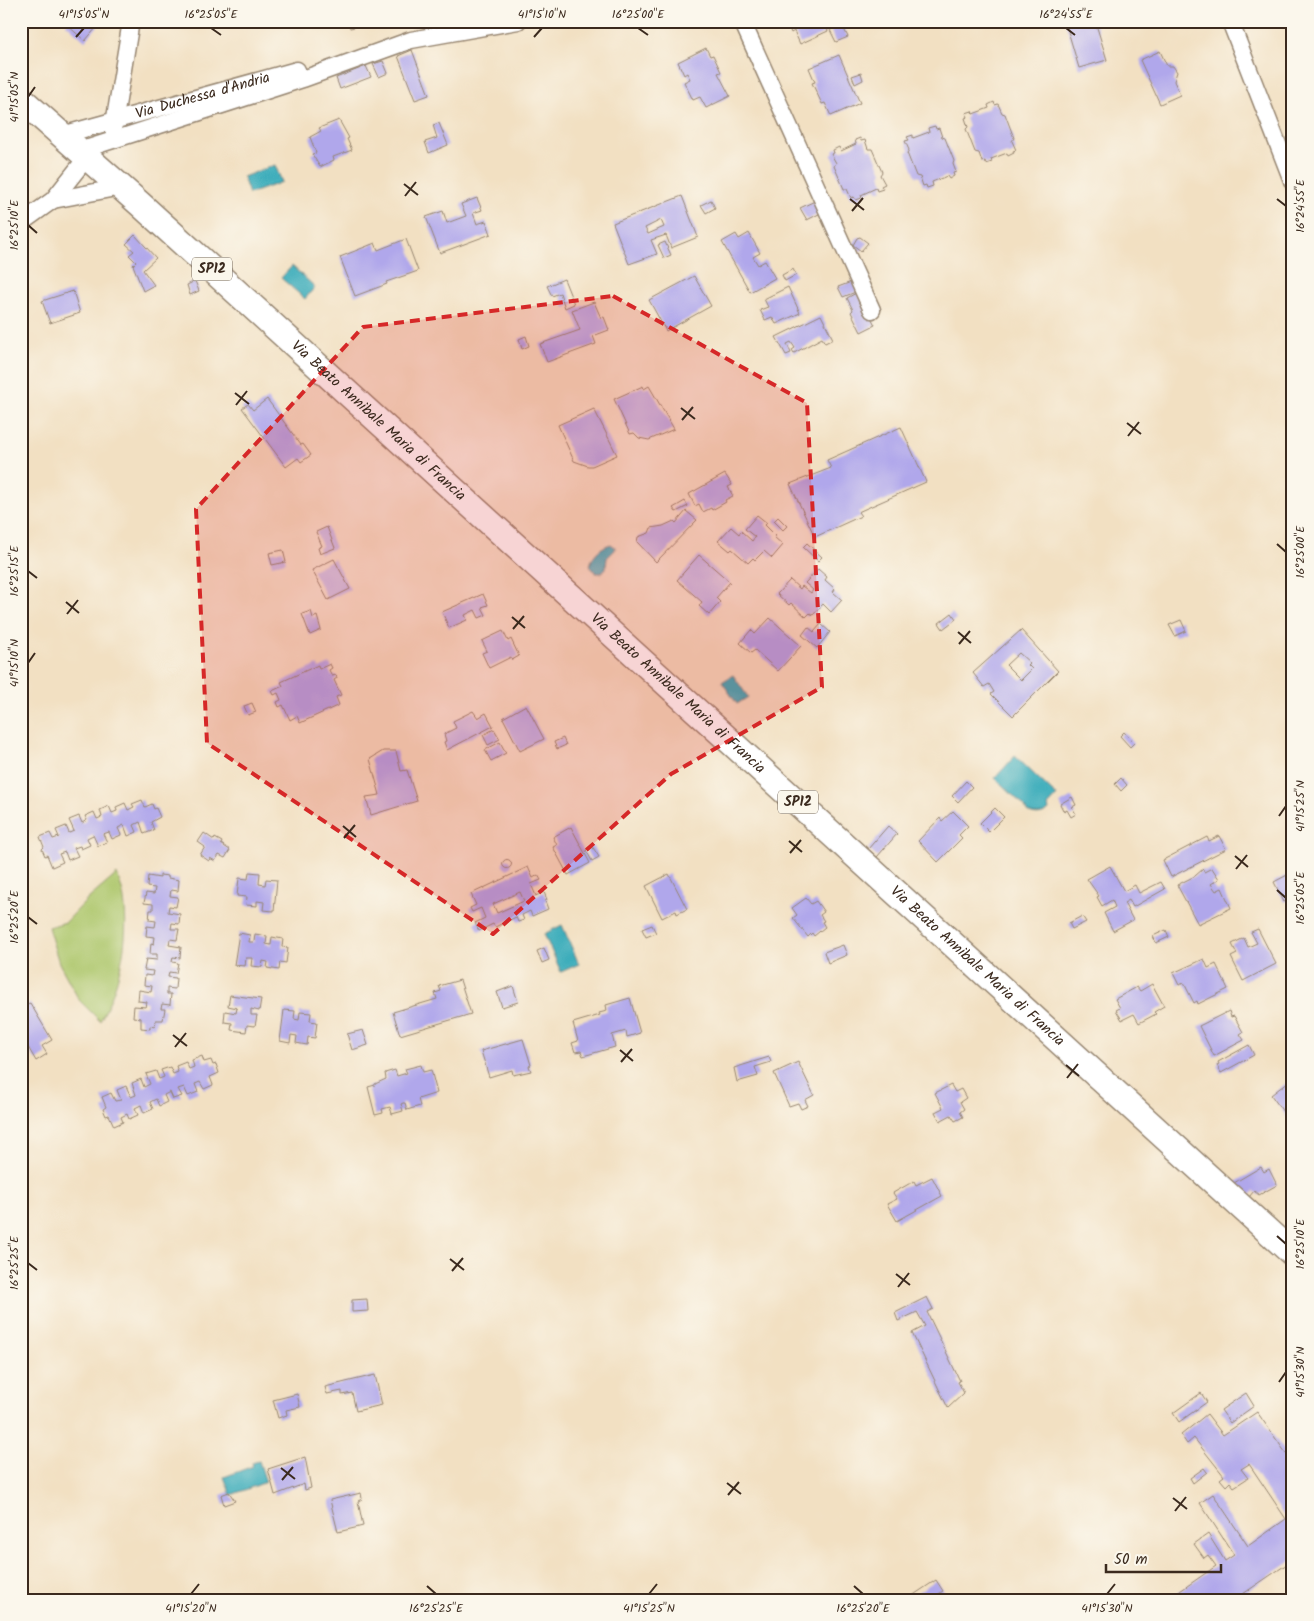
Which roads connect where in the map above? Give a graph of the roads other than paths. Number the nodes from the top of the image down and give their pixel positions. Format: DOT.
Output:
graph roads {
  1 [pos="131,21"];
  2 [pos="518,21"];
  3 [pos="742,21"];
  4 [pos="1230,21"];
  5 [pos="346,62"];
  6 [pos="21,99"];
  7 [pos="114,120"];
  8 [pos="111,141"];
  9 [pos="82,153"];
  10 [pos="1293,183"];
  11 [pos="121,187"];
  12 [pos="75,195"];
  13 [pos="53,200"];
  14 [pos="21,223"];
  15 [pos="872,310"];
  16 [pos="1293,1254"];
  1 -- 7 [label="street"];
  2 -- 5 [label="street, Via Duchessa d'Andria"];
  3 -- 15 [label="street"];
  4 -- 10 [label="street"];
  5 -- 7 [label="street, Via Duchessa d'Andria"];
  5 -- 8 [label="street, Via Duchessa d'Andria"];
  6 -- 9 [label="main road, SP12"];
  7 -- 8 [label="street"];
  7 -- 9 [label="street, Via Duchessa d'Andria"];
  8 -- 9 [label="street, Via Duchessa d'Andria"];
  9 -- 11 [label="main road, Via Beato Annibale Maria di Francia / SP12"];
  9 -- 12 [label="street"];
  9 -- 13 [label="street"];
  11 -- 12 [label="street"];
  11 -- 16 [label="main road, Via Beato Annibale Maria di Francia / SP12"];
  12 -- 13 [label="street"];
  13 -- 14 [label="street"];
}
